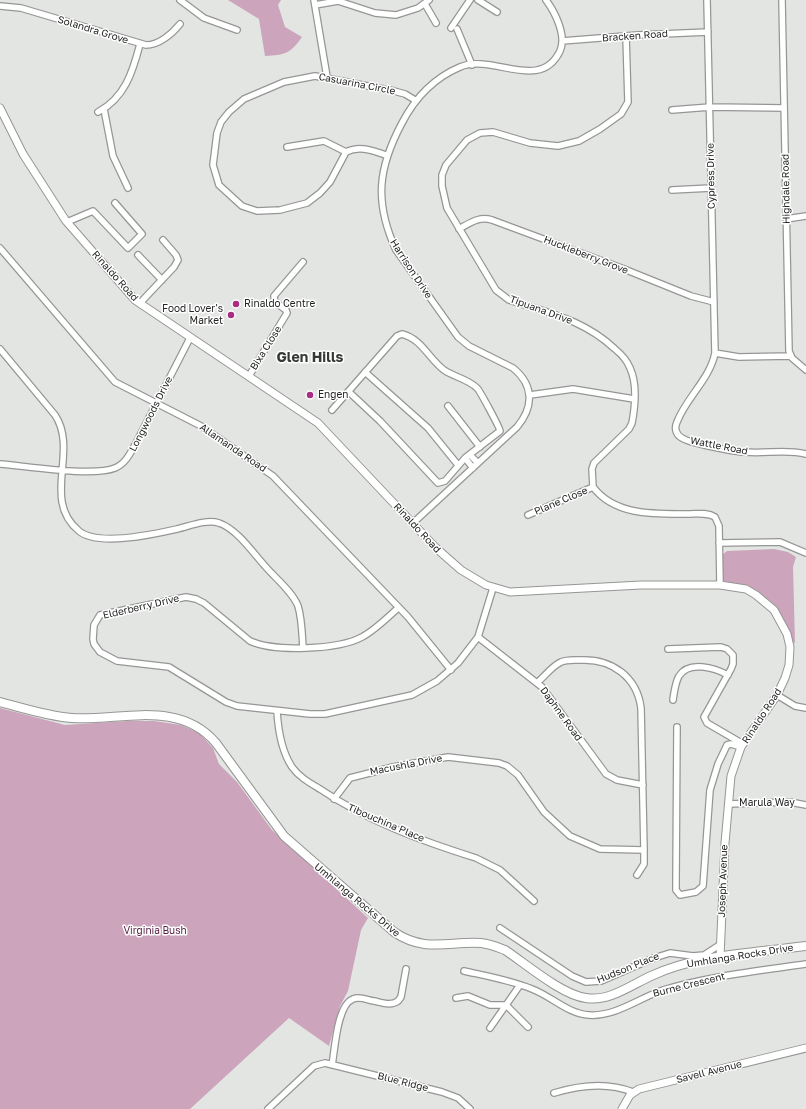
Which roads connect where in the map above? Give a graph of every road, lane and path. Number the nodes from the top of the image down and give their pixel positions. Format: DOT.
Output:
graph roads {
  1 [pos="180,0"];
  2 [pos="470,0"];
  3 [pos="478,0"];
  4 [pos="546,0"];
  5 [pos="707,0"];
  6 [pos="782,0"];
  7 [pos="314,2"];
  8 [pos="427,2"];
  9 [pos="0,6"];
  10 [pos="497,12"];
  11 [pos="436,23"];
  12 [pos="180,24"];
  13 [pos="237,30"];
  14 [pos="708,32"];
  15 [pos="626,36"];
  16 [pos="562,41"];
  17 [pos="140,44"];
  18 [pos="472,65"];
  19 [pos="327,77"];
  20 [pos="415,100"];
  21 [pos="710,107"];
  22 [pos="0,108"];
  23 [pos="784,108"];
  24 [pos="104,109"];
  25 [pos="672,110"];
  26 [pos="98,112"];
  27 [pos="287,147"];
  28 [pos="346,152"];
  29 [pos="386,155"];
  30 [pos="128,188"];
  31 [pos="712,188"];
  32 [pos="672,190"];
  33 [pos="115,203"];
  34 [pos="806,216"];
  35 [pos="786,219"];
  36 [pos="67,222"];
  37 [pos="458,229"];
  38 [pos="163,240"];
  39 [pos="0,248"];
  40 [pos="138,255"];
  41 [pos="303,262"];
  42 [pos="162,280"];
  43 [pos="714,302"];
  44 [pos="140,304"];
  45 [pos="190,338"];
  46 [pos="0,349"];
  47 [pos="715,353"];
  48 [pos="790,356"];
  49 [pos="806,369"];
  50 [pos="365,372"];
  51 [pos="249,376"];
  52 [pos="349,392"];
  53 [pos="530,395"];
  54 [pos="634,400"];
  55 [pos="157,403"];
  56 [pos="448,406"];
  57 [pos="332,410"];
  58 [pos="480,447"];
  59 [pos="806,454"];
  60 [pos="468,456"];
  61 [pos="0,464"];
  62 [pos="458,465"];
  63 [pos="476,466"];
  64 [pos="62,469"];
  65 [pos="593,487"];
  66 [pos="528,515"];
  67 [pos="413,523"];
  68 [pos="719,544"];
  69 [pos="806,554"];
  70 [pos="720,585"];
  71 [pos="493,588"];
  72 [pos="398,608"];
  73 [pos="478,637"];
  74 [pos="303,648"];
  75 [pos="668,649"];
  76 [pos="451,670"];
  77 [pos="728,675"];
  78 [pos="538,682"];
  79 [pos="777,695"];
  80 [pos="673,700"];
  81 [pos="0,702"];
  82 [pos="806,708"];
  83 [pos="277,711"];
  84 [pos="677,726"];
  85 [pos="742,746"];
  86 [pos="643,785"];
  87 [pos="334,799"];
  88 [pos="728,804"];
  89 [pos="806,805"];
  90 [pos="644,850"];
  91 [pos="638,875"];
  92 [pos="534,901"];
  93 [pos="500,928"];
  94 [pos="721,944"];
  95 [pos="806,946"];
  96 [pos="720,957"];
  97 [pos="806,964"];
  98 [pos="406,969"];
  99 [pos="464,971"];
  100 [pos="520,985"];
  101 [pos="456,998"];
  102 [pos="506,1004"];
  103 [pos="528,1026"];
  104 [pos="490,1028"];
  105 [pos="806,1048"];
  106 [pos="332,1065"];
  107 [pos="633,1092"];
  108 [pos="554,1093"];
  109 [pos="268,1109"];
  110 [pos="470,1109"];
  111 [pos="622,1109"];
  1 -- 13 [label="street"];
  2 -- 18 [label="street"];
  3 -- 10 [label="street"];
  4 -- 16 [label="street"];
  5 -- 14 [label="street, Cypress Drive"];
  6 -- 23 [label="street, Highdale Road"];
  7 -- 8 [label="street"];
  7 -- 19 [label="street"];
  8 -- 11 [label="street"];
  9 -- 17 [label="street, Solandra Grove"];
  12 -- 17 [label="street, Solandra Grove"];
  14 -- 15 [label="street, Bracken Road"];
  14 -- 21 [label="street, Cypress Drive"];
  15 -- 16 [label="street, Bracken Road"];
  15 -- 37 [label="street, Tipuana Drive"];
  16 -- 18 [label="street, Harrison Drive"];
  17 -- 24 [label="street"];
  18 -- 20 [label="street, Harrison Drive"];
  19 -- 20 [label="street, Casuarina Circle"];
  19 -- 28 [label="street, Casuarina Circle"];
  20 -- 29 [label="street, Harrison Drive"];
  21 -- 23 [label="street"];
  21 -- 25 [label="street"];
  21 -- 31 [label="street, Cypress Drive"];
  22 -- 36 [label="street, Rinaldo Road"];
  23 -- 35 [label="street, Highdale Road"];
  24 -- 26 [label="street"];
  24 -- 30 [label="street"];
  27 -- 28 [label="street"];
  28 -- 29 [label="street"];
  29 -- 53 [label="street, Harrison Drive"];
  31 -- 32 [label="street"];
  31 -- 43 [label="street, Cypress Drive"];
  33 -- 36 [label="street"];
  34 -- 35 [label="street"];
  35 -- 48 [label="street, Highdale Road"];
  36 -- 44 [label="street, Rinaldo Road"];
  37 -- 43 [label="street, Huckleberry Grove"];
  37 -- 54 [label="street, Tipuana Drive"];
  38 -- 42 [label="street"];
  39 -- 55 [label="street, Allamanda Road"];
  40 -- 42 [label="street"];
  41 -- 51 [label="street, Bixa Close"];
  42 -- 44 [label="street"];
  43 -- 47 [label="street, Cypress Drive"];
  44 -- 45 [label="street, Rinaldo Road"];
  45 -- 51 [label="street, Rinaldo Road"];
  45 -- 55 [label="street, Longwoods Drive"];
  46 -- 64 [label="street"];
  47 -- 48 [label="street"];
  47 -- 59 [label="street, Wattle Road"];
  48 -- 49 [label="street"];
  50 -- 52 [label="street"];
  50 -- 58 [label="street"];
  50 -- 62 [label="street"];
  51 -- 67 [label="street, Rinaldo Road"];
  52 -- 57 [label="street"];
  52 -- 62 [label="street"];
  53 -- 54 [label="street"];
  53 -- 63 [label="street"];
  54 -- 65 [label="street, Tipuana Drive"];
  55 -- 64 [label="street, Longwoods Drive"];
  55 -- 72 [label="street, Allamanda Road"];
  56 -- 58 [label="street"];
  58 -- 60 [label="street"];
  60 -- 62 [label="street"];
  60 -- 63 [label="street"];
  61 -- 64 [label="street, Longwoods Drive"];
  63 -- 67 [label="street"];
  64 -- 74 [label="street"];
  65 -- 66 [label="street, Plane Close"];
  65 -- 68 [label="street"];
  67 -- 71 [label="street, Rinaldo Road"];
  68 -- 69 [label="street"];
  68 -- 70 [label="street"];
  70 -- 71 [label="street, Rinaldo Road"];
  70 -- 79 [label="street, Rinaldo Road"];
  71 -- 73 [label="street, Elderberry Drive"];
  72 -- 74 [label="street, Elderberry Drive"];
  72 -- 76 [label="street, Allamanda Road"];
  73 -- 76 [label="street, Elderberry Drive"];
  73 -- 78 [label="street, Daphne Road"];
  74 -- 83 [label="street, Elderberry Drive"];
  75 -- 77 [label="street"];
  76 -- 83 [label="street, Elderberry Drive"];
  77 -- 80 [label="street"];
  77 -- 85 [label="street"];
  78 -- 86 [label="street, Daphne Road"];
  78 -- 86 [label="street"];
  79 -- 82 [label="street"];
  79 -- 85 [label="street, Rinaldo Road"];
  81 -- 96 [label="main road, Umhlanga Rocks Drive"];
  83 -- 87 [label="street, Tibouchina Place"];
  84 -- 85 [label="street"];
  85 -- 88 [label="street, Rinaldo Road"];
  86 -- 90 [label="street"];
  87 -- 90 [label="street, Macushla Drive"];
  87 -- 92 [label="street, Tibouchina Place"];
  88 -- 89 [label="street, Marula Way"];
  88 -- 94 [label="street, Joseph Avenue"];
  90 -- 91 [label="street"];
  93 -- 94 [label="street, Hudson Place"];
  94 -- 96 [label="street, Joseph Avenue"];
  95 -- 96 [label="main road, Umhlanga Rocks Drive"];
  97 -- 100 [label="street, Burne Crescent"];
  98 -- 106 [label="street"];
  99 -- 100 [label="street, Burne Crescent"];
  100 -- 102 [label="street"];
  101 -- 102 [label="street"];
  102 -- 103 [label="street"];
  102 -- 104 [label="street"];
  105 -- 107 [label="street, Savell Avenue"];
  106 -- 109 [label="street, Blue Ridge"];
  106 -- 110 [label="street, Blue Ridge"];
  107 -- 108 [label="street"];
  107 -- 111 [label="street"];
}
